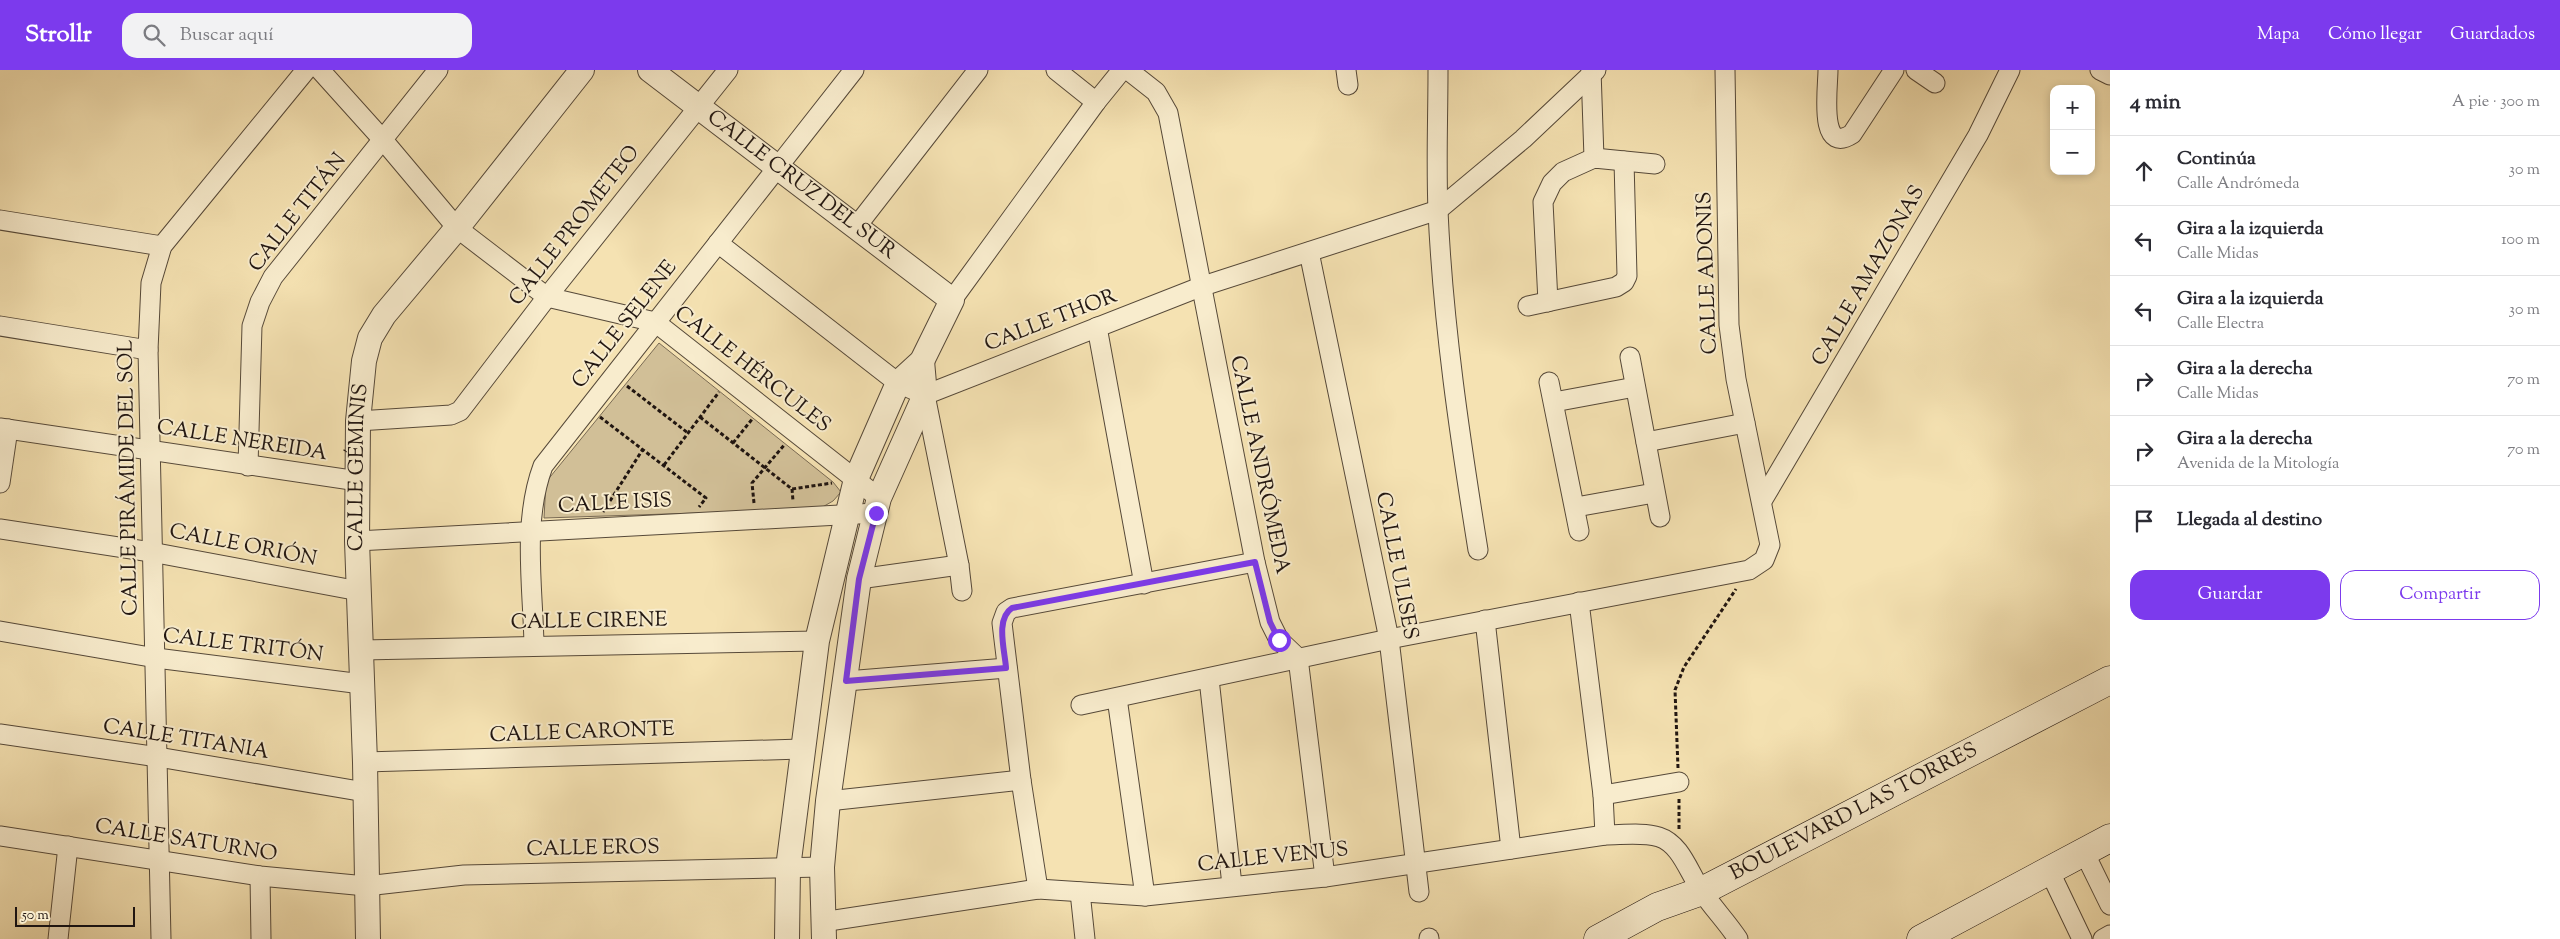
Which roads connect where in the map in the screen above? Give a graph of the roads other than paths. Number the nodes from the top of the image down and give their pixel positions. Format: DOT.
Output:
graph roads {
  1 [pos="306,70"];
  2 [pos="320,70"];
  3 [pos="438,70"];
  4 [pos="582,70"];
  5 [pos="650,70"];
  6 [pos="728,70"];
  7 [pos="854,70"];
  8 [pos="978,70"];
  9 [pos="1056,70"];
  10 [pos="1122,70"];
  11 [pos="1128,70"];
  12 [pos="1438,70"];
  13 [pos="1725,70"];
  14 [pos="1828,70"];
  15 [pos="1894,70"];
  16 [pos="1916,70"];
  17 [pos="2010,70"];
  18 [pos="2100,70"];
  19 [pos="1593,72"];
  20 [pos="2110,75"];
  21 [pos="1935,83"];
  22 [pos="1096,102"];
  23 [pos="699,106"];
  24 [pos="383,140"];
  25 [pos="1594,158"];
  26 [pos="1624,161"];
  27 [pos="1655,164"];
  28 [pos="779,166"];
  29 [pos="1438,210"];
  30 [pos="0,220"];
  31 [pos="856,227"];
  32 [pos="457,228"];
  33 [pos="718,243"];
  34 [pos="162,246"];
  35 [pos="1309,252"];
  36 [pos="1200,287"];
  37 [pos="547,297"];
  38 [pos="952,300"];
  39 [pos="1548,302"];
  40 [pos="1528,306"];
  41 [pos="655,322"];
  42 [pos="0,326"];
  43 [pos="1098,327"];
  44 [pos="148,350"];
  45 [pos="1630,357"];
  46 [pos="922,361"];
  47 [pos="1549,382"];
  48 [pos="898,383"];
  49 [pos="1635,387"];
  50 [pos="925,395"];
  51 [pos="1554,402"];
  52 [pos="358,421"];
  53 [pos="1745,423"];
  54 [pos="4,429"];
  55 [pos="1646,442"];
  56 [pos="150,449"];
  57 [pos="248,466"];
  58 [pos="856,479"];
  59 [pos="358,481"];
  60 [pos="0,483"];
  61 [pos="1654,493"];
  62 [pos="1762,501"];
  63 [pos="877,505"];
  64 [pos="1576,507"];
  65 [pos="847,515"];
  66 [pos="1660,517"];
  67 [pos="0,529"];
  68 [pos="531,531"];
  69 [pos="1579,531"];
  70 [pos="357,541"];
  71 [pos="1478,550"];
  72 [pos="151,552"];
  73 [pos="1255,562"];
  74 [pos="959,565"];
  75 [pos="859,579"];
  76 [pos="1144,584"];
  77 [pos="359,591"];
  78 [pos="962,591"];
  79 [pos="1579,602"];
  80 [pos="1485,620"];
  81 [pos="0,631"];
  82 [pos="1389,639"];
  83 [pos="817,640"];
  84 [pos="534,645"];
  85 [pos="362,650"];
  86 [pos="156,658"];
  87 [pos="1298,658"];
  88 [pos="1006,668"];
  89 [pos="1209,679"];
  90 [pos="2110,680"];
  91 [pos="846,681"];
  92 [pos="362,684"];
  93 [pos="1118,698"];
  94 [pos="1081,705"];
  95 [pos="0,734"];
  96 [pos="801,749"];
  97 [pos="158,757"];
  98 [pos="365,762"];
  99 [pos="1021,780"];
  100 [pos="1679,782"];
  101 [pos="365,792"];
  102 [pos="1603,795"];
  103 [pos="828,801"];
  104 [pos="1605,835"];
  105 [pos="0,836"];
  106 [pos="2110,838"];
  107 [pos="68,846"];
  108 [pos="1511,849"];
  109 [pos="2084,852"];
  110 [pos="160,862"];
  111 [pos="1416,862"];
  112 [pos="822,866"];
  113 [pos="788,868"];
  114 [pos="2049,870"];
  115 [pos="260,876"];
  116 [pos="1325,877"];
  117 [pos="1232,885"];
  118 [pos="366,886"];
  119 [pos="1038,889"];
  120 [pos="1702,891"];
  121 [pos="1080,892"];
  122 [pos="1419,892"];
  123 [pos="1145,896"];
  124 [pos="2110,905"];
  125 [pos="823,931"];
  126 [pos="2110,935"];
  127 [pos="58,939"];
  128 [pos="161,939"];
  129 [pos="261,939"];
  130 [pos="368,939"];
  131 [pos="787,939"];
  132 [pos="1084,939"];
  133 [pos="1598,939"];
  134 [pos="1738,939"];
  135 [pos="1921,939"];
  136 [pos="2082,939"];
  137 [pos="2103,939"];
  1 -- 34 [label="street, CALLE PIRÁMIDE DEL SOL"];
  2 -- 24 [label="street, CALLE HÉRCULES"];
  3 -- 24 [label="street, CALLE TITÁN"];
  4 -- 32 [label="street, CALLE GÉMINIS"];
  5 -- 23 [label="street, CALLE CRUZ DEL SUR"];
  6 -- 23 [label="street, CALLE PROMETEO"];
  7 -- 28 [label="street, CALLE SELENE"];
  8 -- 31 [label="street"];
  9 -- 22 [label="street"];
  10 -- 22 [label="street"];
  11 -- 36 [label="street, CALLE ANDRÓMEDA"];
  12 -- 29 [label="street"];
  13 -- 53 [label="street, CALLE ADONIS"];
  14 -- 15 [label="street"];
  16 -- 21 [label="street"];
  17 -- 62 [label="street, CALLE AMAZONAS"];
  18 -- 20 [label="street"];
  19 -- 25 [label="street"];
  19 -- 29 [label="street"];
  22 -- 38 [label="street"];
  23 -- 28 [label="street, CALLE CRUZ DEL SUR"];
  23 -- 37 [label="street, CALLE PROMETEO"];
  24 -- 32 [label="street, CALLE HÉRCULES"];
  24 -- 57 [label="street, CALLE TITÁN"];
  25 -- 26 [label="street"];
  25 -- 39 [label="street"];
  26 -- 27 [label="street"];
  26 -- 39 [label="street"];
  28 -- 31 [label="street, CALLE CRUZ DEL SUR"];
  28 -- 33 [label="street, CALLE SELENE"];
  29 -- 35 [label="street, CALLE THOR"];
  29 -- 71 [label="street"];
  30 -- 34 [label="street"];
  31 -- 38 [label="street, CALLE CRUZ DEL SUR"];
  32 -- 37 [label="street, CALLE HÉRCULES"];
  32 -- 52 [label="street, CALLE GÉMINIS"];
  33 -- 41 [label="street, CALLE SELENE"];
  33 -- 48 [label="street"];
  34 -- 44 [label="street, CALLE PIRÁMIDE DEL SOL"];
  35 -- 36 [label="street, CALLE THOR"];
  35 -- 82 [label="street, CALLE ULISES"];
  36 -- 43 [label="street, CALLE THOR"];
  36 -- 73 [label="street, CALLE ANDRÓMEDA"];
  37 -- 41 [label="street, CALLE HÉRCULES"];
  37 -- 52 [label="street, CALLE PROMETEO"];
  38 -- 46 [label="street"];
  39 -- 40 [label="street"];
  41 -- 58 [label="street, CALLE HÉRCULES"];
  41 -- 68 [label="street, CALLE SELENE"];
  42 -- 44 [label="street"];
  43 -- 50 [label="street, CALLE THOR"];
  43 -- 76 [label="street"];
  44 -- 56 [label="street, CALLE PIRÁMIDE DEL SOL"];
  45 -- 49 [label="street"];
  46 -- 48 [label="street"];
  46 -- 50 [label="street"];
  47 -- 51 [label="street"];
  48 -- 50 [label="street"];
  48 -- 58 [label="street"];
  49 -- 51 [label="street"];
  49 -- 55 [label="street"];
  50 -- 63 [label="street"];
  50 -- 74 [label="street"];
  51 -- 64 [label="street"];
  52 -- 59 [label="street, CALLE GÉMINIS"];
  53 -- 55 [label="street"];
  53 -- 62 [label="street, CALLE ADONIS"];
  54 -- 56 [label="street, CALLE NEREIDA"];
  54 -- 60 [label="street"];
  55 -- 61 [label="street"];
  56 -- 57 [label="street, CALLE NEREIDA"];
  56 -- 72 [label="street, CALLE PIRÁMIDE DEL SOL"];
  57 -- 59 [label="street, CALLE NEREIDA"];
  58 -- 63 [label="street, CALLE HÉRCULES"];
  58 -- 65 [label="street"];
  59 -- 70 [label="street, CALLE GÉMINIS"];
  61 -- 64 [label="street"];
  61 -- 66 [label="street"];
  62 -- 79 [label="street, CALLE ADONIS"];
  63 -- 65 [label="street, CALLE ISIS"];
  63 -- 75 [label="street"];
  64 -- 69 [label="street"];
  65 -- 68 [label="street, CALLE ISIS"];
  65 -- 83 [label="street"];
  67 -- 72 [label="street, CALLE ORIÓN"];
  68 -- 70 [label="street, CALLE ISIS"];
  68 -- 84 [label="street, CALLE SELENE"];
  70 -- 77 [label="street, CALLE GÉMINIS"];
  72 -- 77 [label="street, CALLE ORIÓN"];
  72 -- 86 [label="street, CALLE PIRÁMIDE DEL SOL"];
  73 -- 76 [label="street"];
  73 -- 87 [label="street, CALLE ANDRÓMEDA"];
  74 -- 75 [label="street"];
  74 -- 78 [label="street"];
  75 -- 91 [label="street"];
  76 -- 88 [label="street"];
  77 -- 85 [label="street, CALLE GÉMINIS"];
  79 -- 80 [label="street"];
  79 -- 102 [label="street"];
  80 -- 82 [label="street"];
  80 -- 108 [label="street"];
  81 -- 86 [label="street, CALLE TRITÓN"];
  82 -- 87 [label="street"];
  82 -- 111 [label="street, CALLE ULISES"];
  83 -- 84 [label="street, CALLE CIRENE"];
  83 -- 96 [label="street"];
  84 -- 85 [label="street, CALLE CIRENE"];
  85 -- 92 [label="street, CALLE GÉMINIS"];
  86 -- 92 [label="street, CALLE TRITÓN"];
  86 -- 97 [label="street, CALLE PIRÁMIDE DEL SOL"];
  87 -- 89 [label="street"];
  87 -- 116 [label="street"];
  88 -- 91 [label="street"];
  88 -- 99 [label="street"];
  89 -- 93 [label="street"];
  89 -- 117 [label="street"];
  90 -- 120 [label="main road, BOULEVARD LAS TORRES"];
  91 -- 103 [label="street"];
  92 -- 98 [label="street, CALLE GÉMINIS"];
  93 -- 94 [label="street"];
  93 -- 123 [label="street"];
  95 -- 97 [label="street, CALLE TITANIA"];
  96 -- 98 [label="street, CALLE CARONTE"];
  96 -- 113 [label="street"];
  97 -- 101 [label="street, CALLE TITANIA"];
  97 -- 110 [label="street, CALLE PIRÁMIDE DEL SOL"];
  98 -- 101 [label="street, CALLE GÉMINIS"];
  99 -- 103 [label="street"];
  99 -- 119 [label="street"];
  100 -- 102 [label="street"];
  101 -- 118 [label="street, CALLE GÉMINIS"];
  102 -- 104 [label="street"];
  103 -- 112 [label="street"];
  104 -- 108 [label="street, CALLE VENUS"];
  104 -- 120 [label="street, CALLE VENUS"];
  105 -- 107 [label="street, CALLE SATURNO"];
  106 -- 109 [label="main road"];
  107 -- 110 [label="street, CALLE SATURNO"];
  107 -- 127 [label="street"];
  108 -- 111 [label="street, CALLE VENUS"];
  109 -- 114 [label="main road"];
  109 -- 124 [label="street"];
  110 -- 115 [label="street, CALLE SATURNO"];
  110 -- 128 [label="street, CALLE PIRÁMIDE DEL SOL"];
  111 -- 116 [label="street, CALLE VENUS"];
  111 -- 122 [label="street, CALLE ULISES"];
  112 -- 113 [label="street, CALLE EROS"];
  112 -- 125 [label="street"];
  113 -- 118 [label="street, CALLE EROS"];
  113 -- 131 [label="street"];
  114 -- 135 [label="main road"];
  114 -- 136 [label="street"];
  115 -- 118 [label="street, CALLE SATURNO"];
  115 -- 129 [label="street"];
  116 -- 117 [label="street, CALLE VENUS"];
  117 -- 123 [label="street, CALLE VENUS"];
  118 -- 130 [label="street, CALLE GÉMINIS"];
  119 -- 121 [label="street, CALLE VENUS"];
  119 -- 125 [label="street, CALLE VENUS"];
  120 -- 133 [label="main road, BOULEVARD LAS TORRES"];
  120 -- 134 [label="street, CALLE VENUS"];
  121 -- 123 [label="street, CALLE VENUS"];
  121 -- 132 [label="street"];
  126 -- 137 [label="street"];
}
